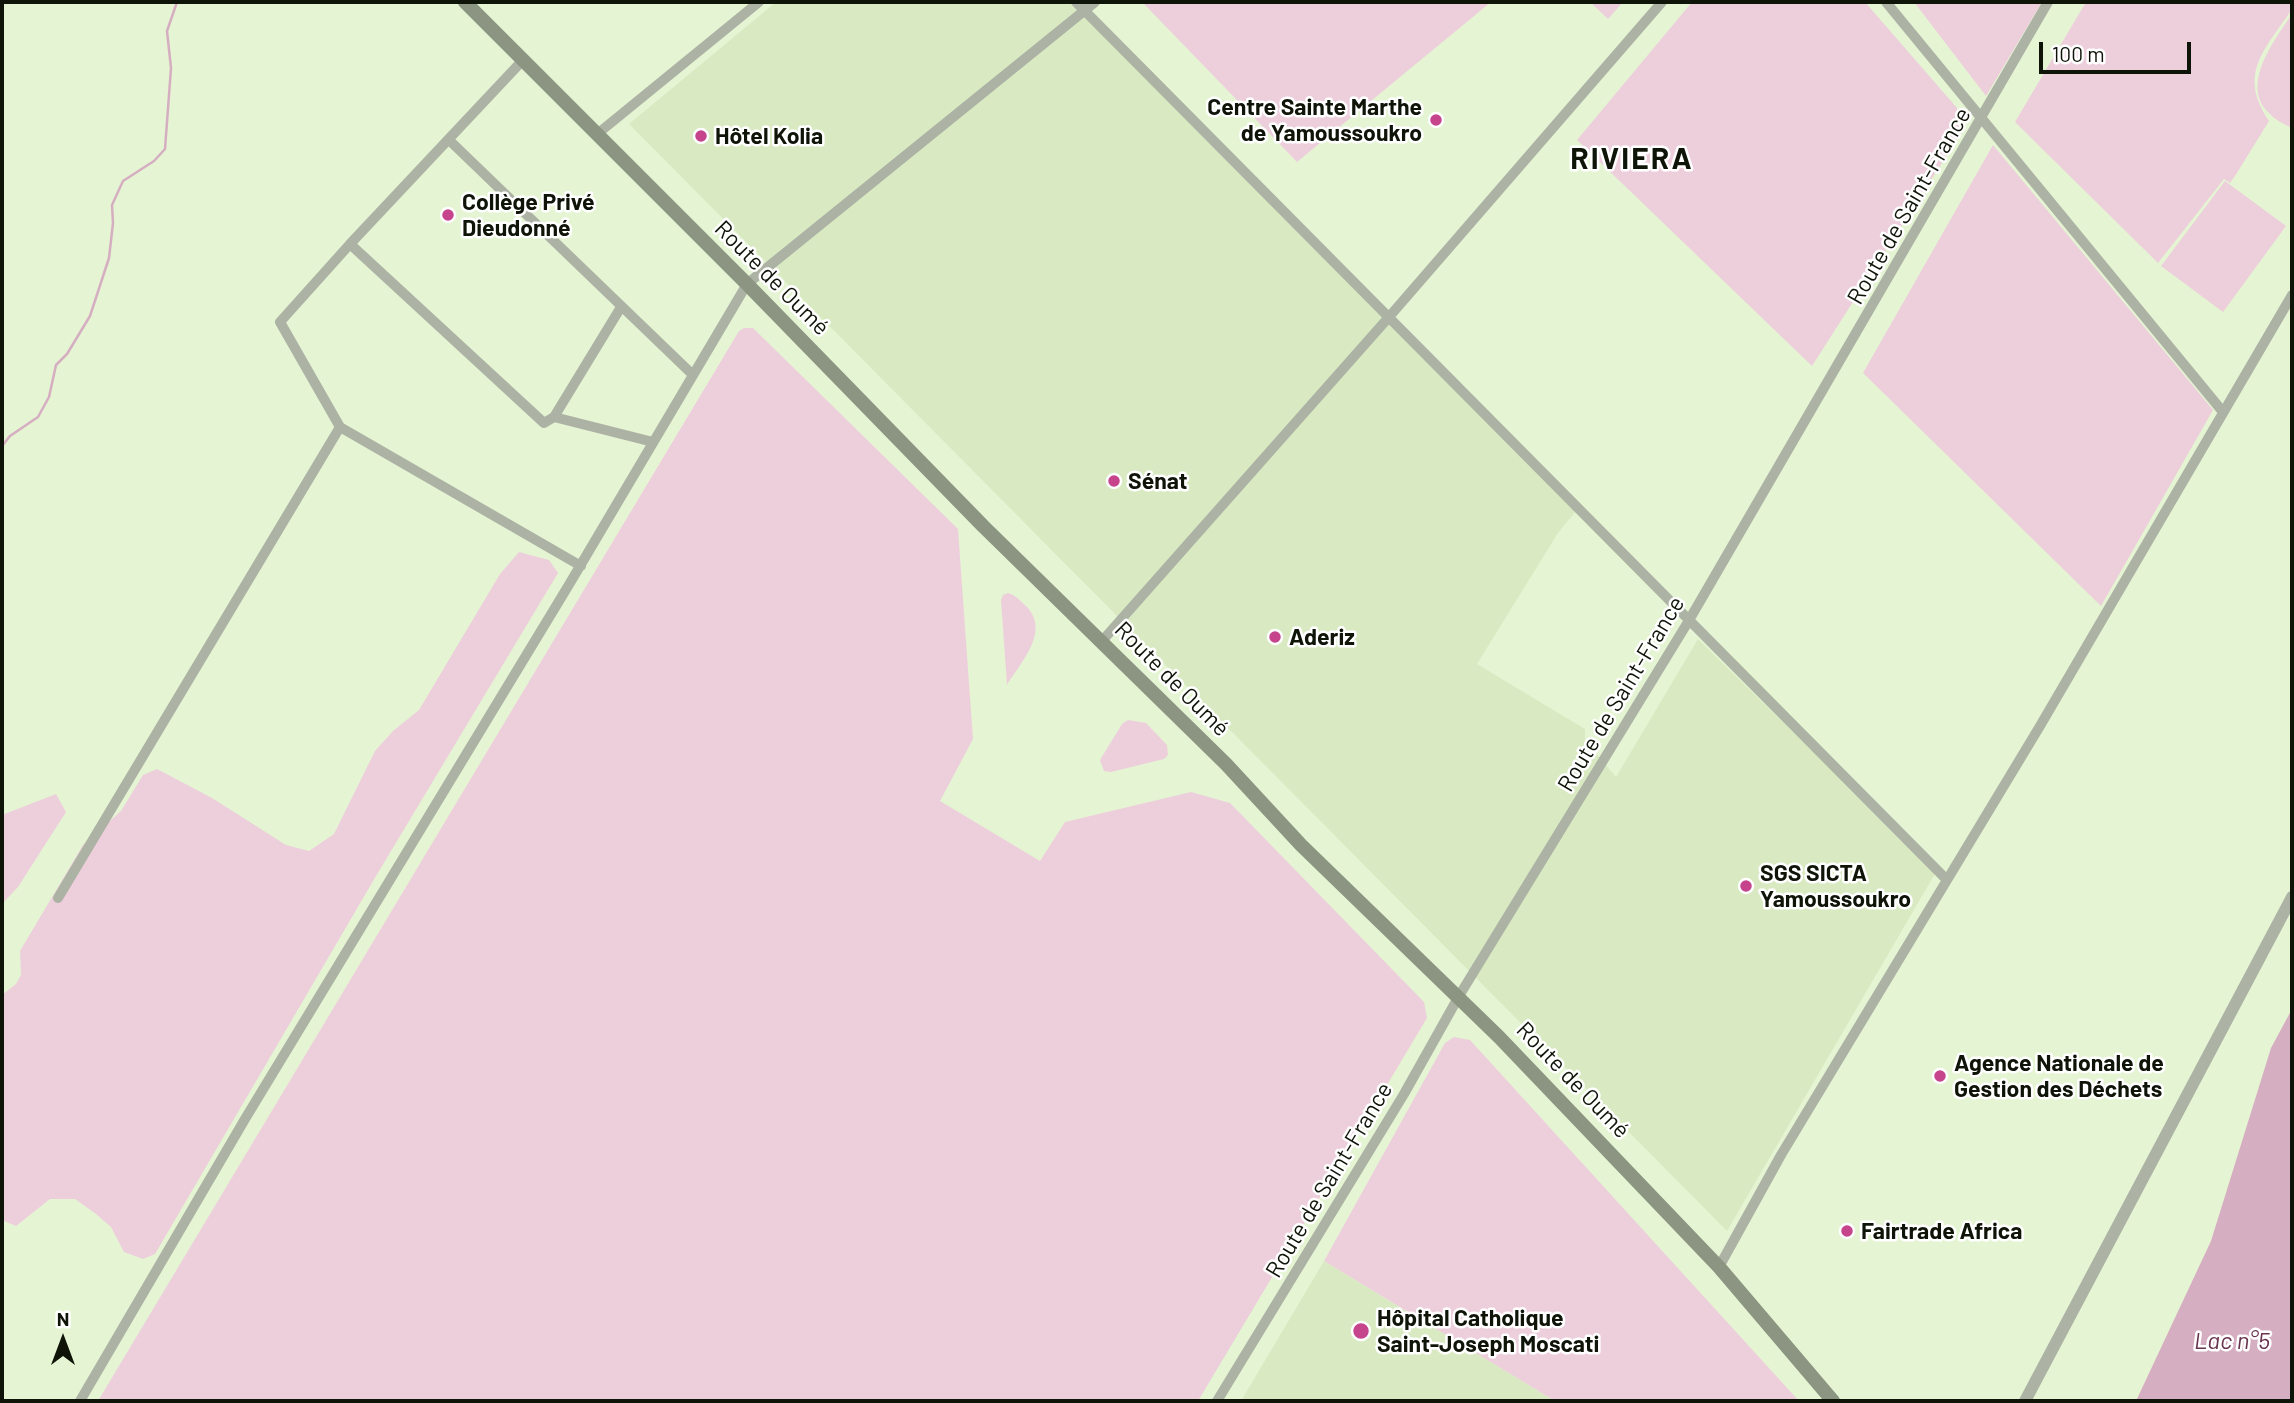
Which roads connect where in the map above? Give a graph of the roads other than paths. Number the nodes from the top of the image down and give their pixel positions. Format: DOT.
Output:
graph roads {
  1 [pos="465,2"];
  2 [pos="759,2"];
  3 [pos="1076,2"];
  4 [pos="1095,2"];
  5 [pos="1662,2"];
  6 [pos="1886,2"];
  7 [pos="2048,2"];
  8 [pos="1084,10"];
  9 [pos="523,60"];
  10 [pos="1982,120"];
  11 [pos="596,135"];
  12 [pos="449,140"];
  13 [pos="350,244"];
  14 [pos="747,284"];
  15 [pos="2292,295"];
  16 [pos="621,307"];
  17 [pos="1389,317"];
  18 [pos="693,375"];
  19 [pos="2223,412"];
  20 [pos="554,417"];
  21 [pos="340,426"];
  22 [pos="653,442"];
  23 [pos="581,566"];
  24 [pos="1688,622"];
  25 [pos="1102,641"];
  26 [pos="1947,880"];
  27 [pos="2292,897"];
  28 [pos="58,898"];
  29 [pos="1459,996"];
  30 [pos="1719,1266"];
  31 [pos="80,1401"];
  32 [pos="1217,1401"];
  33 [pos="1833,1401"];
  34 [pos="2025,1401"];
  1 -- 9 [label="main road, Route de Oumé"];
  2 -- 11 [label="street"];
  3 -- 8 [label="street"];
  4 -- 8 [label="street"];
  5 -- 17 [label="street"];
  6 -- 10 [label="street"];
  7 -- 10 [label="street, Route de Saint-France"];
  8 -- 14 [label="street"];
  8 -- 17 [label="street"];
  9 -- 11 [label="main road, Route de Oumé"];
  9 -- 12 [label="street"];
  10 -- 19 [label="street"];
  10 -- 24 [label="street, Route de Saint-France"];
  11 -- 14 [label="main road, Route de Oumé"];
  12 -- 13 [label="street"];
  12 -- 16 [label="street"];
  13 -- 20 [label="street"];
  13 -- 21 [label="street"];
  14 -- 18 [label="street"];
  14 -- 25 [label="main road, Route de Oumé"];
  15 -- 19 [label="street"];
  16 -- 18 [label="street"];
  16 -- 20 [label="street"];
  17 -- 24 [label="street"];
  17 -- 25 [label="street"];
  18 -- 22 [label="street"];
  19 -- 26 [label="street"];
  20 -- 22 [label="street"];
  21 -- 23 [label="street"];
  21 -- 28 [label="street"];
  22 -- 23 [label="street"];
  23 -- 31 [label="street"];
  24 -- 26 [label="street"];
  24 -- 29 [label="street, Route de Saint-France"];
  25 -- 29 [label="main road, Route de Oumé"];
  26 -- 30 [label="street"];
  27 -- 34 [label="street"];
  29 -- 30 [label="main road, Route de Oumé"];
  29 -- 32 [label="street, Route de Saint-France"];
  30 -- 33 [label="main road, Route de Oumé"];
}
